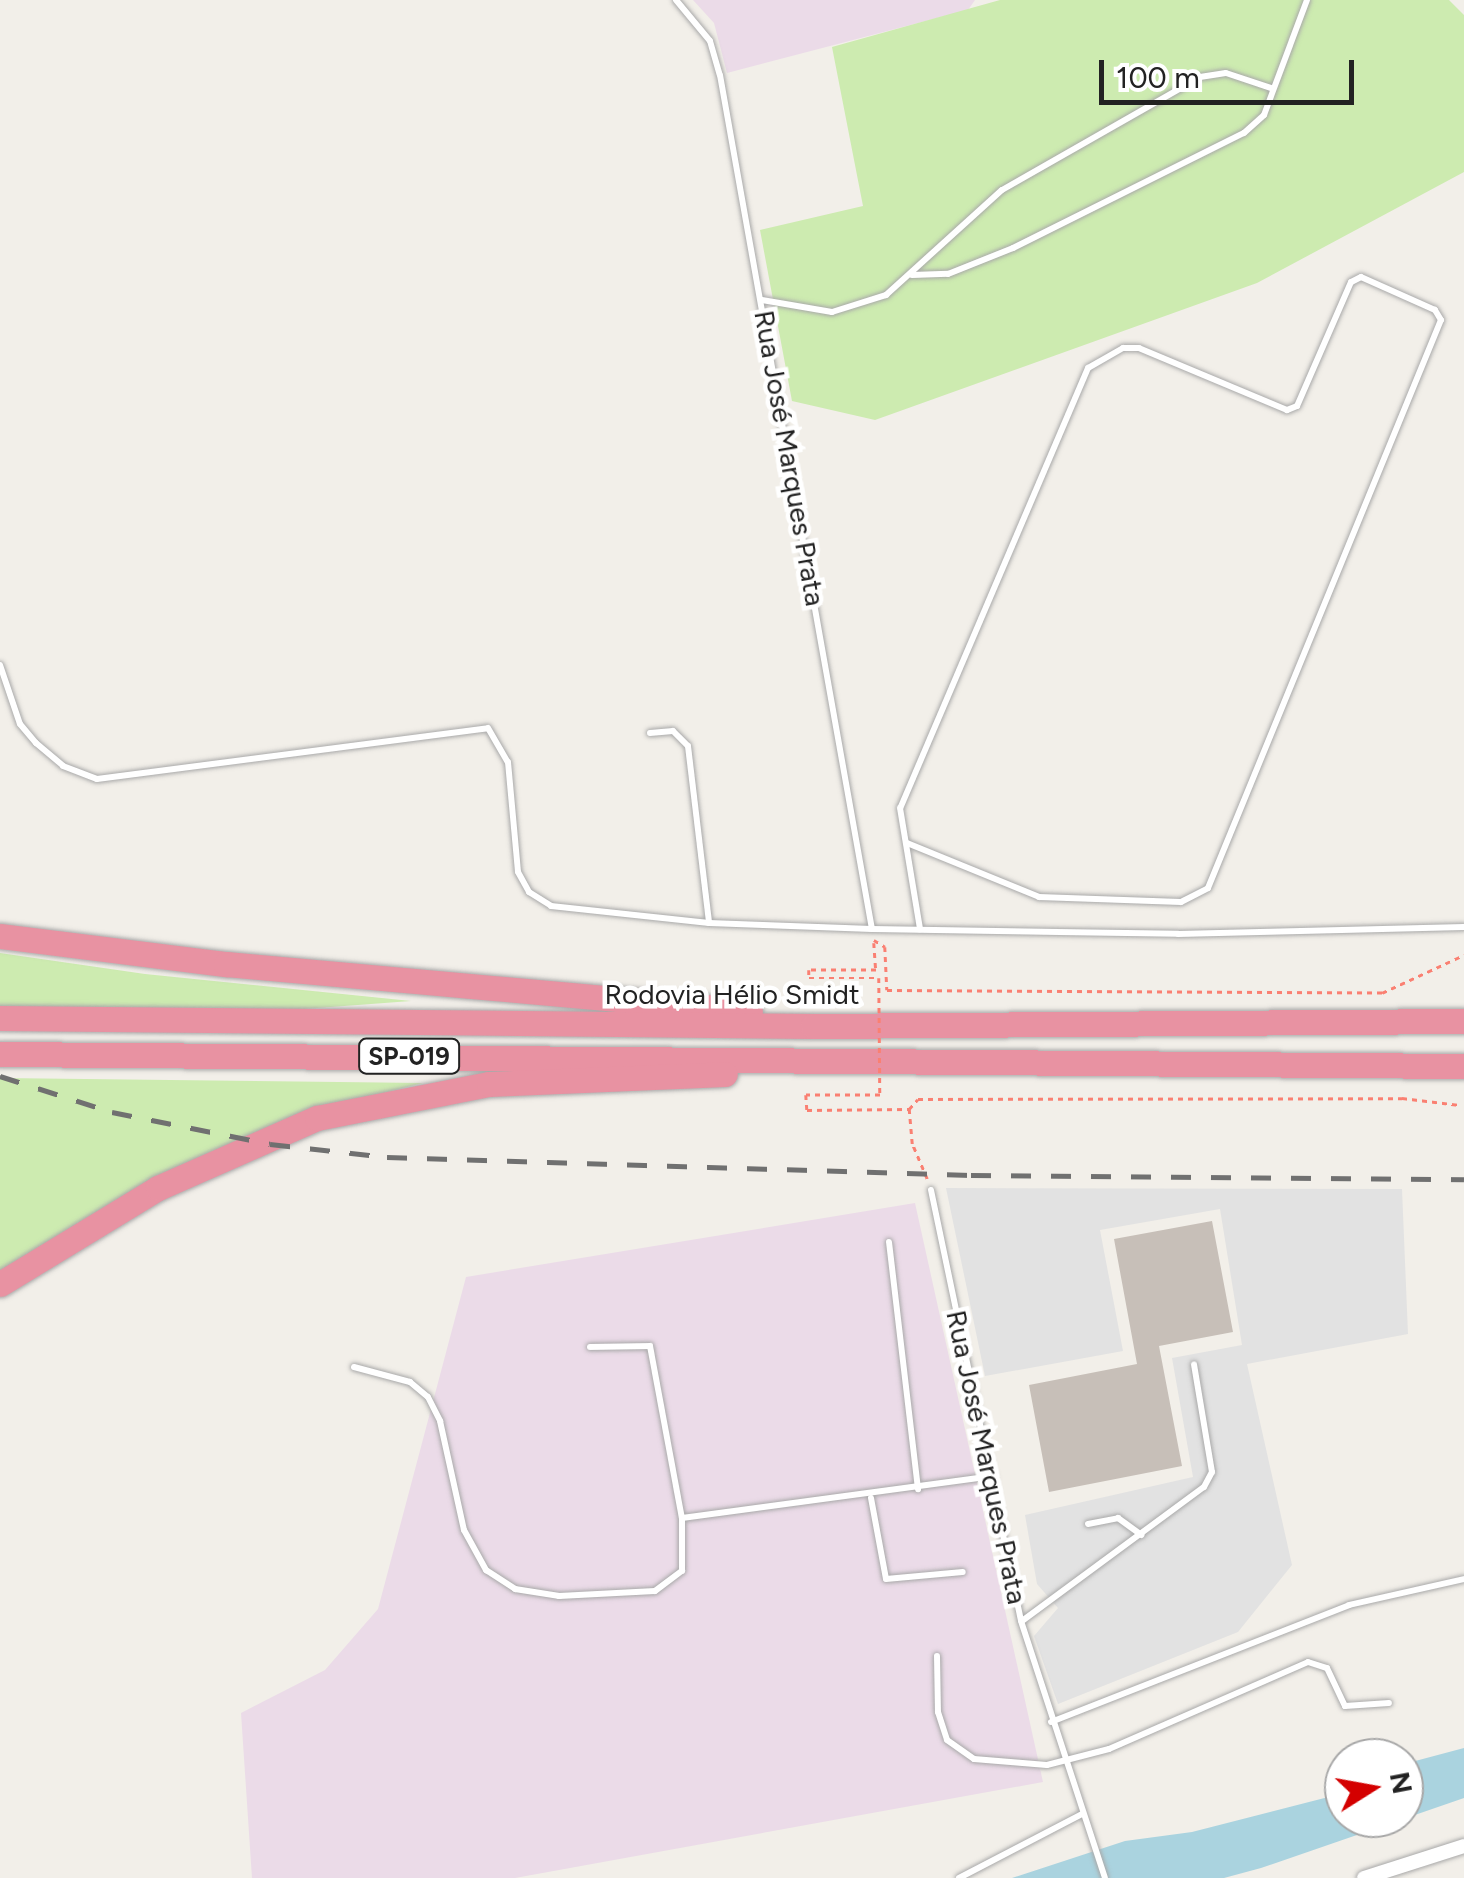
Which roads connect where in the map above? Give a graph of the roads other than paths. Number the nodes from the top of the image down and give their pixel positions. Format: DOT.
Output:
graph roads {
  1 [pos="676,0"];
  2 [pos="1307,0"];
  3 [pos="1271,88"];
  4 [pos="911,275"];
  5 [pos="762,300"];
  6 [pos="0,665"];
  7 [pos="650,733"];
  8 [pos="908,842"];
  9 [pos="708,924"];
  10 [pos="1464,927"];
  11 [pos="920,928"];
  12 [pos="872,929"];
  13 [pos="0,936"];
  14 [pos="0,1018"];
  15 [pos="1464,1021"];
  16 [pos="813,1026"];
  17 [pos="0,1054"];
  18 [pos="819,1062"];
  19 [pos="1464,1066"];
  20 [pos="931,1190"];
  21 [pos="888,1242"];
  22 [pos="0,1284"];
  23 [pos="590,1347"];
  24 [pos="1194,1365"];
  25 [pos="354,1367"];
  26 [pos="993,1476"];
  27 [pos="918,1489"];
  28 [pos="871,1498"];
  29 [pos="682,1518"];
  30 [pos="1088,1524"];
  31 [pos="1142,1534"];
  32 [pos="963,1572"];
  33 [pos="1464,1580"];
  34 [pos="1021,1622"];
  35 [pos="937,1656"];
  36 [pos="1389,1702"];
  37 [pos="1051,1722"];
  38 [pos="1064,1762"];
  39 [pos="1082,1814"];
  40 [pos="1464,1846"];
  41 [pos="960,1878"];
  42 [pos="1106,1878"];
  43 [pos="1364,1878"];
  1 -- 5 [label="lane, Rua José Marques Prata"];
  2 -- 3 [label="lane"];
  3 -- 4 [label="lane"];
  3 -- 4 [label="lane"];
  4 -- 5 [label="lane"];
  5 -- 12 [label="lane, Rua José Marques Prata"];
  6 -- 9 [label="lane"];
  7 -- 9 [label="lane"];
  8 -- 8 [label="lane"];
  8 -- 11 [label="lane"];
  9 -- 12 [label="lane"];
  10 -- 11 [label="lane"];
  11 -- 12 [label="lane"];
  13 -- 16 [label="highway"];
  14 -- 16 [label="highway, Rodovia Hélio Smidt / SP-019"];
  15 -- 16 [label="highway, Rodovia Hélio Smidt / SP-019"];
  17 -- 18 [label="highway, SP-019"];
  18 -- 19 [label="highway, SP-019"];
  18 -- 22 [label="highway"];
  20 -- 26 [label="lane, Rua José Marques Prata"];
  21 -- 27 [label="lane"];
  23 -- 29 [label="lane"];
  24 -- 31 [label="lane"];
  25 -- 29 [label="lane"];
  26 -- 27 [label="lane"];
  26 -- 34 [label="lane, Rua José Marques Prata"];
  27 -- 28 [label="lane"];
  28 -- 29 [label="lane"];
  28 -- 32 [label="lane"];
  30 -- 31 [label="lane"];
  31 -- 34 [label="lane"];
  33 -- 37 [label="lane"];
  34 -- 37 [label="lane, Rua José Marques Prata"];
  35 -- 38 [label="lane"];
  36 -- 38 [label="lane"];
  37 -- 38 [label="lane, Rua José Marques Prata"];
  38 -- 39 [label="lane, Rua José Marques Prata"];
  39 -- 41 [label="lane"];
  39 -- 42 [label="lane, Rua José Marques Prata"];
  40 -- 43 [label="street"];
}
